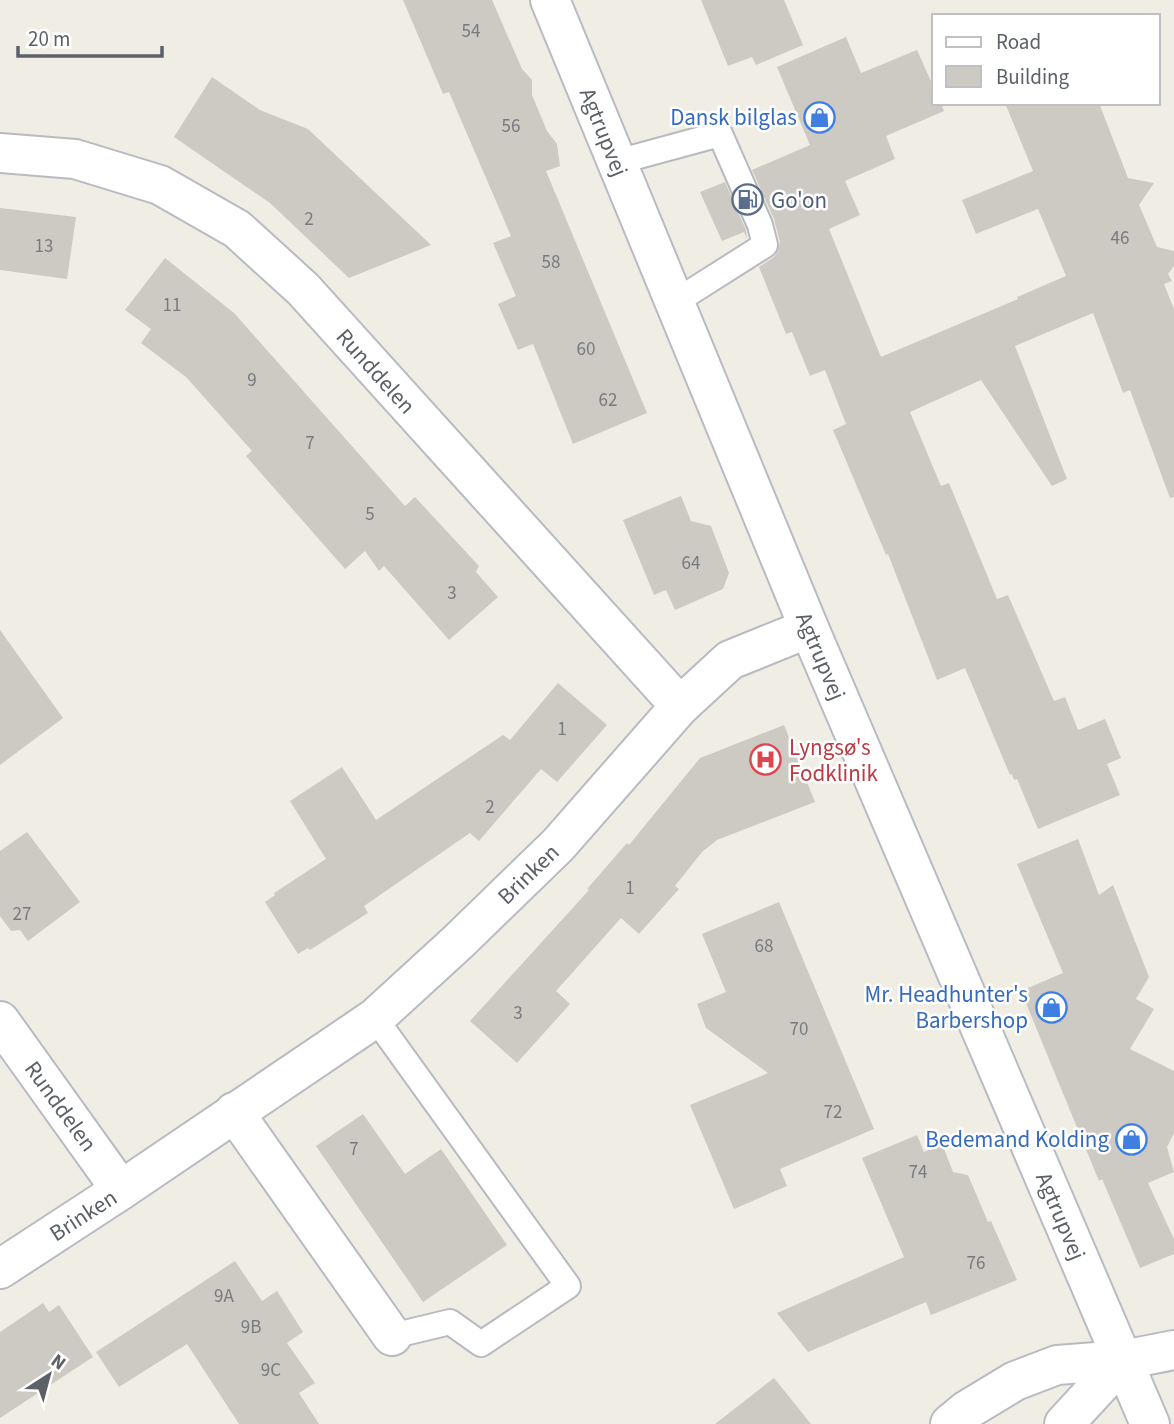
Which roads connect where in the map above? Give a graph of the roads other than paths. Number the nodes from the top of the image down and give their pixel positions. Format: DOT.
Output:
graph roads {
  1 [pos="550,0"];
  2 [pos="0,153"];
  3 [pos="617,162"];
  4 [pos="675,302"];
  5 [pos="809,628"];
  6 [pos="680,706"];
  7 [pos="375,1018"];
  8 [pos="0,1021"];
  9 [pos="234,1112"];
  10 [pos="121,1190"];
  11 [pos="0,1269"];
  12 [pos="392,1336"];
  13 [pos="1174,1350"];
  14 [pos="1123,1360"];
  15 [pos="950,1424"];
  16 [pos="1064,1424"];
  17 [pos="1150,1424"];
  1 -- 3 [label="street, Agtrupvej"];
  2 -- 6 [label="street, Runddelen"];
  3 -- 4 [label="street, Agtrupvej"];
  3 -- 4 [label="lane"];
  4 -- 5 [label="street, Agtrupvej"];
  5 -- 6 [label="street, Brinken"];
  5 -- 14 [label="street, Agtrupvej"];
  6 -- 7 [label="street, Brinken"];
  7 -- 9 [label="street, Brinken"];
  7 -- 12 [label="lane"];
  8 -- 10 [label="street, Runddelen"];
  9 -- 10 [label="street, Brinken"];
  9 -- 12 [label="street"];
  10 -- 11 [label="street, Brinken"];
  13 -- 14 [label="street"];
  14 -- 15 [label="street"];
  14 -- 16 [label="street"];
  14 -- 17 [label="street, Agtrupvej"];
}
